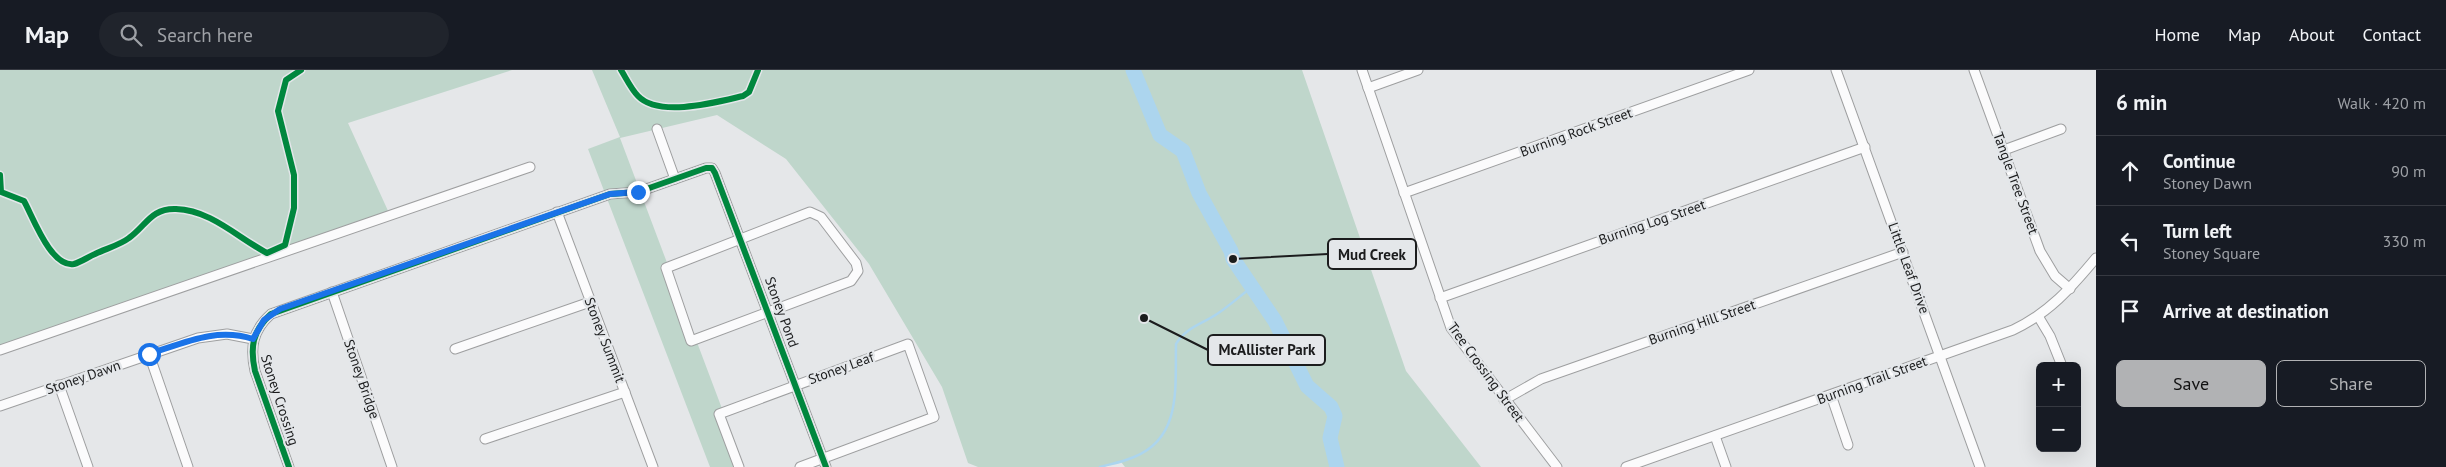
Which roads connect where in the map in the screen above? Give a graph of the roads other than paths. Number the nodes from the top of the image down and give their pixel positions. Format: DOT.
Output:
graph roads {
  1 [pos="1362,70"];
  2 [pos="1418,70"];
  3 [pos="1748,70"];
  4 [pos="1836,70"];
  5 [pos="1974,70"];
  6 [pos="1368,88"];
  7 [pos="656,129"];
  8 [pos="2061,129"];
  9 [pos="1865,147"];
  10 [pos="2004,150"];
  11 [pos="530,167"];
  12 [pos="675,179"];
  13 [pos="1404,193"];
  14 [pos="557,212"];
  15 [pos="741,238"];
  16 [pos="1902,252"];
  17 [pos="2096,258"];
  18 [pos="2070,289"];
  19 [pos="332,292"];
  20 [pos="1440,298"];
  21 [pos="590,302"];
  22 [pos="769,311"];
  23 [pos="2038,316"];
  24 [pos="253,339"];
  25 [pos="455,349"];
  26 [pos="0,350"];
  27 [pos="149,354"];
  28 [pos="1940,356"];
  29 [pos="2060,362"];
  30 [pos="795,384"];
  31 [pos="59,386"];
  32 [pos="625,392"];
  33 [pos="1830,395"];
  34 [pos="1504,400"];
  35 [pos="0,406"];
  36 [pos="1715,436"];
  37 [pos="485,440"];
  38 [pos="1848,445"];
  39 [pos="824,463"];
  40 [pos="88,467"];
  41 [pos="188,467"];
  42 [pos="289,467"];
  43 [pos="392,467"];
  44 [pos="653,467"];
  45 [pos="739,467"];
  46 [pos="800,467"];
  47 [pos="1557,467"];
  48 [pos="1626,467"];
  49 [pos="1726,467"];
  50 [pos="1980,467"];
  1 -- 6 [label="street, Tree Crossing Street"];
  2 -- 6 [label="street"];
  3 -- 13 [label="street, Burning Rock Street"];
  4 -- 9 [label="street, Little Leaf Drive"];
  5 -- 10 [label="street, Tangle Tree Street"];
  6 -- 13 [label="street, Tree Crossing Street"];
  7 -- 12 [label="street"];
  8 -- 10 [label="street"];
  9 -- 16 [label="street, Little Leaf Drive"];
  9 -- 20 [label="street, Burning Log Street"];
  10 -- 18 [label="street, Tangle Tree Street"];
  11 -- 26 [label="street"];
  12 -- 14 [label="street"];
  12 -- 15 [label="street, Stoney Pond"];
  13 -- 20 [label="street, Tree Crossing Street"];
  14 -- 19 [label="street"];
  14 -- 21 [label="street, Stoney Summit"];
  15 -- 22 [label="street, Stoney Pond"];
  15 -- 22 [label="street"];
  15 -- 22 [label="street"];
  16 -- 28 [label="street, Little Leaf Drive"];
  16 -- 34 [label="street, Burning Hill Street"];
  17 -- 18 [label="street, Burning Trail Street"];
  18 -- 23 [label="street, Burning Trail Street"];
  19 -- 24 [label="street"];
  19 -- 43 [label="street, Stoney Bridge"];
  20 -- 34 [label="street, Tree Crossing Street"];
  21 -- 25 [label="street"];
  21 -- 32 [label="street, Stoney Summit"];
  22 -- 30 [label="street, Stoney Pond"];
  23 -- 28 [label="street, Burning Trail Street"];
  23 -- 29 [label="street"];
  24 -- 27 [label="street, Stoney Dawn"];
  24 -- 42 [label="street, Stoney Crossing"];
  27 -- 31 [label="street, Stoney Dawn"];
  27 -- 41 [label="street"];
  28 -- 33 [label="street, Burning Trail Street"];
  28 -- 50 [label="street, Little Leaf Drive"];
  30 -- 39 [label="street, Stoney Pond"];
  30 -- 39 [label="street, Stoney Leaf"];
  30 -- 45 [label="street, Stoney Leaf"];
  31 -- 35 [label="street, Stoney Dawn"];
  31 -- 40 [label="street"];
  32 -- 37 [label="street"];
  32 -- 44 [label="street, Stoney Summit"];
  33 -- 36 [label="street, Burning Trail Street"];
  33 -- 38 [label="street"];
  34 -- 47 [label="street, Tree Crossing Street"];
  36 -- 48 [label="street, Burning Trail Street"];
  36 -- 49 [label="street"];
  39 -- 46 [label="street"];
}
